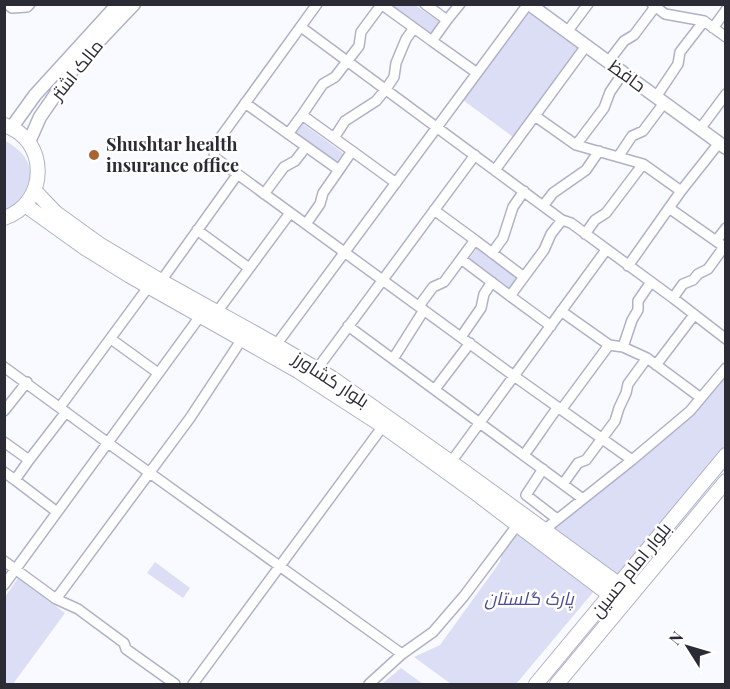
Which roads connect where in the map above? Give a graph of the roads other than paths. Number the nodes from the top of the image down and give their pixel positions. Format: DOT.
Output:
graph roads {
  1 [pos="7,4"];
  2 [pos="118,4"];
  3 [pos="134,4"];
  4 [pos="317,4"];
  5 [pos="424,4"];
  6 [pos="460,4"];
  7 [pos="529,4"];
  8 [pos="588,4"];
  9 [pos="672,4"];
  10 [pos="381,5"];
  11 [pos="29,6"];
  12 [pos="653,6"];
  13 [pos="726,10"];
  14 [pos="665,14"];
  15 [pos="447,20"];
  16 [pos="704,21"];
  17 [pos="301,27"];
  18 [pos="414,28"];
  19 [pos="713,28"];
  20 [pos="567,32"];
  21 [pos="726,37"];
  22 [pos="432,41"];
  23 [pos="586,46"];
  24 [pos="347,61"];
  25 [pos="609,62"];
  26 [pos="477,73"];
  27 [pos="623,73"];
  28 [pos="386,89"];
  29 [pos="726,94"];
  30 [pos="660,100"];
  31 [pos="245,103"];
  32 [pos="302,114"];
  33 [pos="535,116"];
  34 [pos="8,126"];
  35 [pos="438,127"];
  36 [pos="700,129"];
  37 [pos="288,134"];
  38 [pos="334,138"];
  39 [pos="29,142"];
  40 [pos="576,145"];
  41 [pos="722,146"];
  42 [pos="306,147"];
  43 [pos="352,151"];
  44 [pos="599,151"];
  45 [pos="475,154"];
  46 [pos="618,157"];
  47 [pos="643,164"];
  48 [pos="339,170"];
  49 [pos="495,170"];
  50 [pos="237,174"];
  51 [pos="396,183"];
  52 [pos="35,191"];
  53 [pos="524,191"];
  54 [pos="681,191"];
  55 [pos="264,194"];
  56 [pos="25,205"];
  57 [pos="543,206"];
  58 [pos="669,208"];
  59 [pos="434,210"];
  60 [pos="290,213"];
  61 [pos="4,218"];
  62 [pos="562,220"];
  63 [pos="306,224"];
  64 [pos="726,228"];
  65 [pos="197,230"];
  66 [pos="585,234"];
  67 [pos="475,240"];
  68 [pos="716,241"];
  69 [pos="725,248"];
  70 [pos="606,250"];
  71 [pos="345,252"];
  72 [pos="492,253"];
  73 [pos="461,259"];
  74 [pos="628,266"];
  75 [pos="249,268"];
  76 [pos="524,277"];
  77 [pos="383,279"];
  78 [pos="492,282"];
  79 [pos="651,282"];
  80 [pos="155,284"];
  81 [pos="510,296"];
  82 [pos="673,298"];
  83 [pos="422,308"];
  84 [pos="561,311"];
  85 [pos="216,312"];
  86 [pos="201,315"];
  87 [pos="694,315"];
  88 [pos="348,326"];
  89 [pos="550,326"];
  90 [pos="461,337"];
  91 [pos="111,339"];
  92 [pos="242,339"];
  93 [pos="726,339"];
  94 [pos="470,343"];
  95 [pos="276,345"];
  96 [pos="609,345"];
  97 [pos="623,347"];
  98 [pos="647,358"];
  99 [pos="393,359"];
  100 [pos="657,365"];
  101 [pos="4,367"];
  102 [pos="726,368"];
  103 [pos="317,369"];
  104 [pos="158,373"];
  105 [pos="514,376"];
  106 [pos="27,382"];
  107 [pos="435,389"];
  108 [pos="701,398"];
  109 [pos="560,408"];
  110 [pos="63,410"];
  111 [pos="4,411"];
  112 [pos="480,422"];
  113 [pos="383,426"];
  114 [pos="603,439"];
  115 [pos="4,442"];
  116 [pos="108,443"];
  117 [pos="524,455"];
  118 [pos="726,455"];
  119 [pos="29,460"];
  120 [pos="632,460"];
  121 [pos="451,462"];
  122 [pos="543,469"];
  123 [pos="4,472"];
  124 [pos="150,472"];
  125 [pos="15,480"];
  126 [pos="726,481"];
  127 [pos="563,484"];
  128 [pos="583,499"];
  129 [pos="57,512"];
  130 [pos="557,519"];
  131 [pos="518,524"];
  132 [pos="544,530"];
  133 [pos="4,561"];
  134 [pos="280,567"];
  135 [pos="16,569"];
  136 [pos="4,585"];
  137 [pos="615,589"];
  138 [pos="632,594"];
  139 [pos="56,599"];
  140 [pos="623,605"];
  141 [pos="402,654"];
  142 [pos="175,684"];
  143 [pos="193,684"];
  144 [pos="369,684"];
  145 [pos="537,684"];
  146 [pos="556,684"];
  1 -- 11 [label="street"];
  2 -- 34 [label="street, مالک اشتر"];
  3 -- 39 [label="street, مالک اشتر"];
  4 -- 17 [label="street"];
  5 -- 15 [label="street"];
  6 -- 15 [label="street"];
  7 -- 20 [label="street, حافظ"];
  7 -- 26 [label="street"];
  8 -- 20 [label="street"];
  9 -- 14 [label="street"];
  10 -- 18 [label="street"];
  10 -- 24 [label="street"];
  12 -- 14 [label="street"];
  12 -- 25 [label="street"];
  13 -- 19 [label="street"];
  14 -- 16 [label="street"];
  15 -- 22 [label="street"];
  16 -- 19 [label="street"];
  16 -- 30 [label="street"];
  17 -- 24 [label="street"];
  17 -- 31 [label="street"];
  18 -- 22 [label="street"];
  18 -- 28 [label="street"];
  19 -- 21 [label="street"];
  20 -- 23 [label="street, حافظ"];
  22 -- 26 [label="street"];
  23 -- 25 [label="street, حافظ"];
  23 -- 33 [label="street"];
  24 -- 28 [label="street"];
  24 -- 32 [label="street"];
  25 -- 27 [label="street, حافظ"];
  26 -- 35 [label="street"];
  27 -- 30 [label="street, حافظ"];
  27 -- 40 [label="street"];
  28 -- 35 [label="street"];
  28 -- 38 [label="street"];
  29 -- 36 [label="street"];
  30 -- 36 [label="street, حافظ"];
  30 -- 46 [label="street"];
  31 -- 37 [label="street"];
  31 -- 50 [label="street"];
  32 -- 37 [label="street"];
  32 -- 38 [label="street"];
  33 -- 40 [label="street"];
  33 -- 49 [label="street"];
  34 -- 39 [label="main road"];
  35 -- 45 [label="street"];
  35 -- 51 [label="street"];
  36 -- 41 [label="street, حافظ"];
  37 -- 42 [label="street"];
  38 -- 43 [label="street"];
  39 -- 52 [label="main road"];
  40 -- 44 [label="street"];
  41 -- 54 [label="street"];
  42 -- 48 [label="street"];
  42 -- 55 [label="street"];
  43 -- 48 [label="street"];
  43 -- 51 [label="street"];
  44 -- 46 [label="street"];
  44 -- 57 [label="street"];
  45 -- 49 [label="street"];
  45 -- 59 [label="street"];
  46 -- 47 [label="street"];
  47 -- 54 [label="street"];
  47 -- 66 [label="street"];
  48 -- 63 [label="street"];
  49 -- 53 [label="street"];
  50 -- 55 [label="street"];
  50 -- 65 [label="street"];
  51 -- 71 [label="street"];
  52 -- 56 [label="main road"];
  52 -- 80 [label="main road, بلوار کشاورز"];
  53 -- 57 [label="street"];
  53 -- 72 [label="street"];
  54 -- 58 [label="street"];
  55 -- 60 [label="street"];
  56 -- 61 [label="main road"];
  56 -- 80 [label="main road, بلوار کشاورز"];
  57 -- 62 [label="street"];
  58 -- 68 [label="street"];
  58 -- 74 [label="street"];
  59 -- 67 [label="street"];
  59 -- 77 [label="street"];
  60 -- 63 [label="street"];
  60 -- 75 [label="street"];
  62 -- 66 [label="street"];
  62 -- 76 [label="street"];
  63 -- 71 [label="street"];
  64 -- 68 [label="street"];
  65 -- 75 [label="street"];
  65 -- 80 [label="street"];
  66 -- 70 [label="street"];
  67 -- 72 [label="street"];
  67 -- 73 [label="street"];
  68 -- 69 [label="street"];
  69 -- 82 [label="street"];
  70 -- 74 [label="street"];
  70 -- 84 [label="street"];
  71 -- 77 [label="street"];
  71 -- 95 [label="street"];
  72 -- 76 [label="street"];
  73 -- 78 [label="street"];
  73 -- 83 [label="street"];
  74 -- 79 [label="street"];
  75 -- 85 [label="street"];
  76 -- 81 [label="street"];
  77 -- 83 [label="street"];
  77 -- 88 [label="street"];
  78 -- 81 [label="street"];
  78 -- 90 [label="street"];
  79 -- 82 [label="street"];
  79 -- 97 [label="street"];
  80 -- 85 [label="main road, بلوار کشاورز"];
  80 -- 86 [label="main road, بلوار کشاورز"];
  80 -- 91 [label="street"];
  81 -- 89 [label="street"];
  82 -- 87 [label="street"];
  83 -- 90 [label="street"];
  83 -- 99 [label="street"];
  84 -- 89 [label="street"];
  84 -- 96 [label="street"];
  85 -- 95 [label="main road, بلوار کشاورز"];
  86 -- 92 [label="main road, بلوار کشاورز"];
  86 -- 104 [label="street"];
  87 -- 93 [label="street"];
  87 -- 100 [label="street"];
  88 -- 99 [label="street"];
  88 -- 103 [label="street"];
  89 -- 105 [label="street"];
  90 -- 94 [label="street"];
  91 -- 104 [label="street"];
  91 -- 110 [label="street"];
  92 -- 113 [label="main road, بلوار کشاورز"];
  92 -- 124 [label="street"];
  94 -- 105 [label="street"];
  94 -- 107 [label="street"];
  95 -- 103 [label="main road, بلوار کشاورز"];
  96 -- 97 [label="street"];
  96 -- 109 [label="street"];
  97 -- 98 [label="street"];
  98 -- 100 [label="street"];
  98 -- 114 [label="street"];
  99 -- 107 [label="street"];
  100 -- 108 [label="street"];
  101 -- 106 [label="street"];
  102 -- 108 [label="street"];
  103 -- 121 [label="main road, بلوار کشاورز"];
  104 -- 116 [label="street"];
  105 -- 109 [label="street"];
  105 -- 112 [label="street"];
  106 -- 110 [label="street"];
  106 -- 111 [label="street"];
  107 -- 112 [label="street"];
  108 -- 120 [label="street"];
  109 -- 114 [label="street"];
  109 -- 117 [label="street"];
  110 -- 116 [label="street"];
  110 -- 119 [label="street"];
  112 -- 117 [label="street"];
  112 -- 121 [label="street"];
  113 -- 131 [label="main road, بلوار کشاورز"];
  113 -- 134 [label="street"];
  114 -- 120 [label="street"];
  114 -- 127 [label="street"];
  115 -- 119 [label="street"];
  116 -- 124 [label="street"];
  116 -- 129 [label="street"];
  117 -- 122 [label="street"];
  118 -- 137 [label="main road, بلوار امام حسین"];
  119 -- 125 [label="street"];
  120 -- 128 [label="street"];
  121 -- 132 [label="main road, بلوار کشاورز"];
  122 -- 127 [label="street"];
  122 -- 130 [label="street"];
  123 -- 125 [label="street"];
  124 -- 134 [label="street"];
  124 -- 139 [label="street"];
  125 -- 129 [label="street"];
  126 -- 138 [label="main road, بلوار امام حسین"];
  127 -- 128 [label="street"];
  128 -- 130 [label="street"];
  129 -- 135 [label="street"];
  130 -- 132 [label="street"];
  131 -- 137 [label="main road, بلوار کشاورز"];
  131 -- 141 [label="street"];
  132 -- 137 [label="main road, بلوار کشاورز"];
  133 -- 135 [label="street"];
  134 -- 141 [label="street"];
  134 -- 143 [label="street"];
  135 -- 136 [label="street"];
  135 -- 139 [label="street"];
  137 -- 138 [label="main road"];
  137 -- 140 [label="main road"];
  137 -- 145 [label="main road, بلوار امام حسین"];
  138 -- 140 [label="main road, بلوار امام حسین"];
  139 -- 142 [label="street"];
  140 -- 146 [label="main road, بلوار امام حسین"];
  141 -- 144 [label="street"];
}
